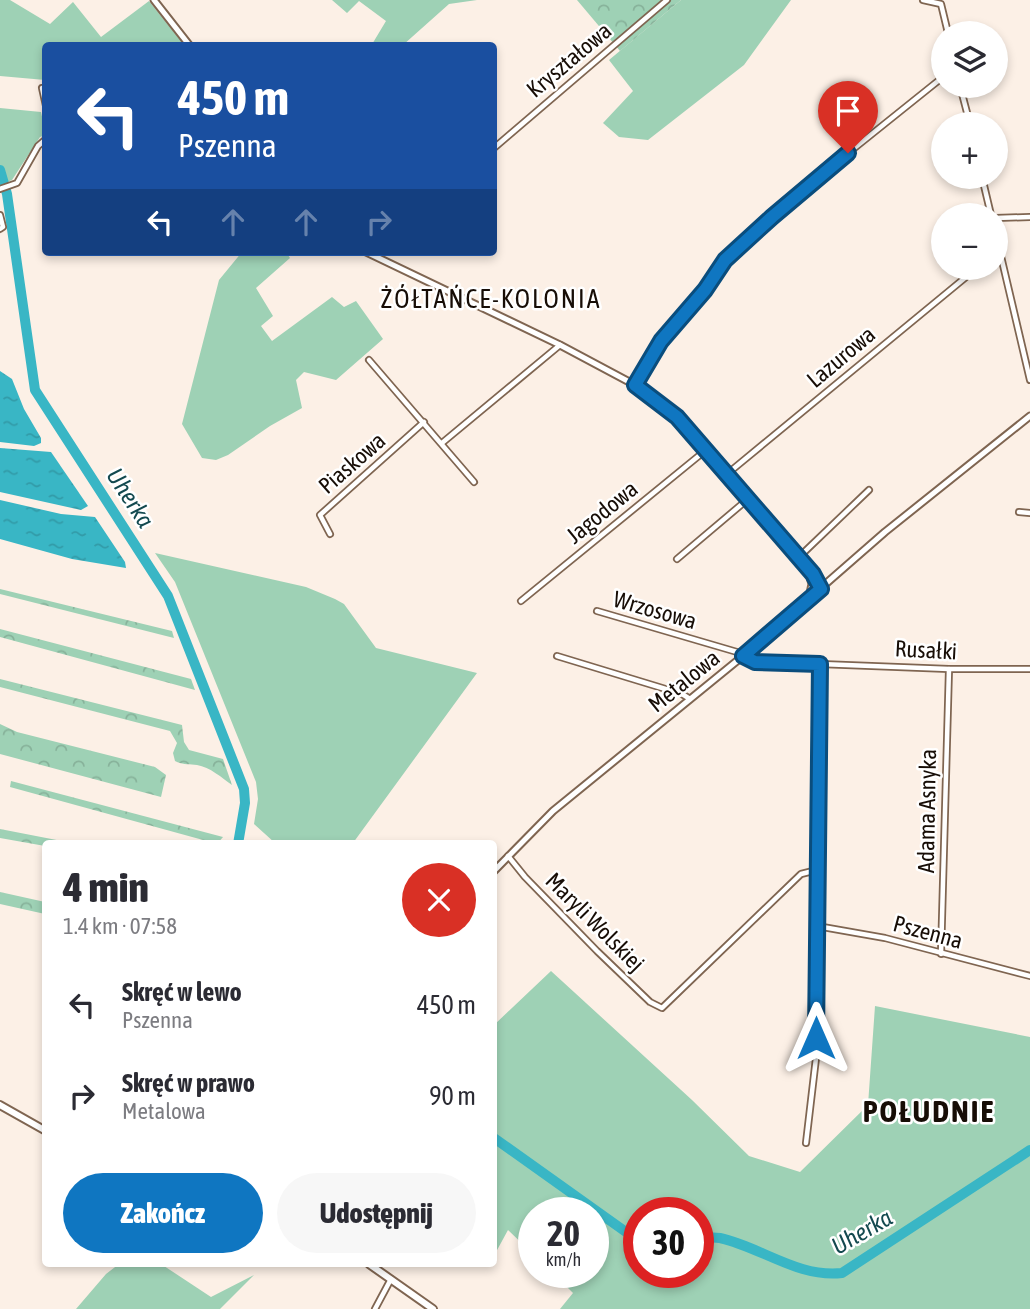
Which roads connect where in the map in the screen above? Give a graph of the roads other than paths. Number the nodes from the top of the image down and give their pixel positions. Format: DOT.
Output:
graph roads {
  1 [pos="154,0"];
  2 [pos="667,0"];
  3 [pos="923,0"];
  4 [pos="945,21"];
  5 [pos="187,42"];
  6 [pos="931,87"];
  7 [pos="42,142"];
  8 [pos="497,145"];
  9 [pos="1,188"];
  10 [pos="0,215"];
  11 [pos="1008,216"];
  12 [pos="1030,217"];
  13 [pos="0,229"];
  14 [pos="377,256"];
  15 [pos="961,280"];
  16 [pos="1005,280"];
  17 [pos="560,345"];
  18 [pos="369,360"];
  19 [pos="1030,380"];
  20 [pos="635,385"];
  21 [pos="1030,416"];
  22 [pos="424,422"];
  23 [pos="442,443"];
  24 [pos="706,450"];
  25 [pos="727,474"];
  26 [pos="474,482"];
  27 [pos="869,490"];
  28 [pos="748,499"];
  29 [pos="1019,512"];
  30 [pos="1030,513"];
  31 [pos="330,534"];
  32 [pos="798,558"];
  33 [pos="677,559"];
  34 [pos="806,568"];
  35 [pos="813,574"];
  36 [pos="834,576"];
  37 [pos="812,584"];
  38 [pos="821,589"];
  39 [pos="808,599"];
  40 [pos="521,601"];
  41 [pos="597,611"];
  42 [pos="557,656"];
  43 [pos="743,656"];
  44 [pos="820,664"];
  45 [pos="949,669"];
  46 [pos="1030,669"];
  47 [pos="690,699"];
  48 [pos="508,856"];
  49 [pos="497,868"];
  50 [pos="817,870"];
  51 [pos="817,926"];
  52 [pos="941,954"];
  53 [pos="1030,976"];
  54 [pos="1,1107"];
  55 [pos="42,1129"];
  56 [pos="806,1143"];
  57 [pos="373,1267"];
  58 [pos="391,1279"];
  59 [pos="375,1309"];
  60 [pos="433,1309"];
  1 -- 5 [label="street"];
  2 -- 8 [label="street, Kryształowa"];
  3 -- 4 [label="street"];
  6 -- 20 [label="street"];
  7 -- 9 [label="street"];
  10 -- 13 [label="street"];
  11 -- 12 [label="street"];
  14 -- 17 [label="street"];
  15 -- 25 [label="street, Lazurowa"];
  16 -- 19 [label="street"];
  17 -- 20 [label="street"];
  17 -- 23 [label="street"];
  18 -- 22 [label="street"];
  20 -- 24 [label="street"];
  21 -- 36 [label="street, Metalowa"];
  22 -- 23 [label="street"];
  22 -- 31 [label="street, Piaskowa"];
  23 -- 26 [label="street"];
  24 -- 25 [label="street"];
  24 -- 40 [label="street, Jagodowa"];
  25 -- 28 [label="street"];
  27 -- 32 [label="street"];
  28 -- 32 [label="street"];
  28 -- 33 [label="street"];
  29 -- 30 [label="street"];
  32 -- 34 [label="street"];
  34 -- 35 [label="street"];
  34 -- 37 [label="street"];
  35 -- 36 [label="street"];
  35 -- 38 [label="street"];
  36 -- 38 [label="street, Metalowa"];
  37 -- 38 [label="street"];
  37 -- 39 [label="street"];
  38 -- 39 [label="street, Metalowa"];
  39 -- 43 [label="street, Metalowa"];
  41 -- 43 [label="street, Wrzosowa"];
  42 -- 47 [label="street"];
  43 -- 44 [label="street"];
  43 -- 47 [label="street, Metalowa"];
  44 -- 45 [label="street, Rusałki"];
  44 -- 50 [label="street"];
  45 -- 46 [label="street, Rusałki"];
  45 -- 52 [label="street, Adama Asnyka"];
  47 -- 48 [label="street, Metalowa"];
  48 -- 49 [label="street, Metalowa"];
  48 -- 50 [label="street, Maryli Wolskiej"];
  50 -- 51 [label="street"];
  51 -- 52 [label="street, Pszenna"];
  51 -- 56 [label="street"];
  52 -- 53 [label="street, Pszenna"];
  54 -- 55 [label="main road"];
  57 -- 58 [label="main road"];
  58 -- 59 [label="street"];
  58 -- 60 [label="main road"];
}
